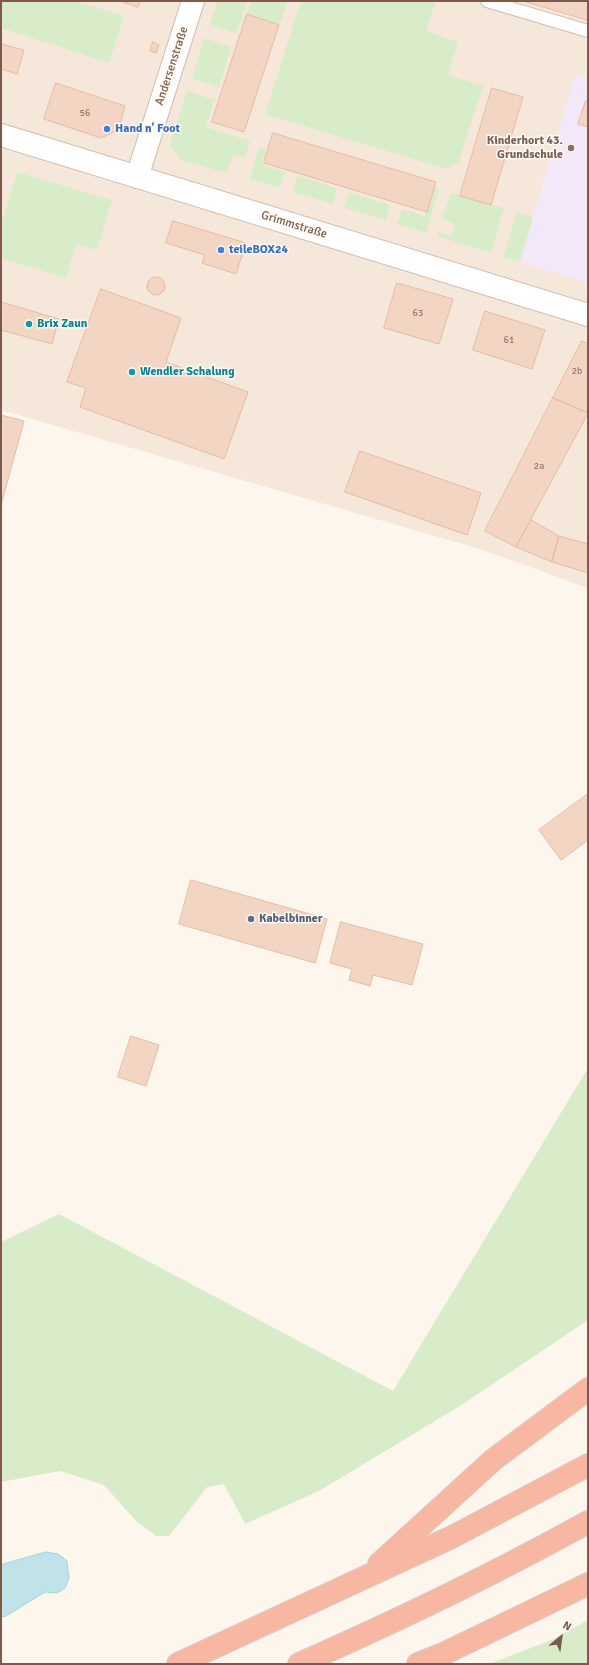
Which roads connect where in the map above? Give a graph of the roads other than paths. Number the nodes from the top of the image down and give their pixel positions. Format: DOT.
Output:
graph roads {
  1 [pos="193,1"];
  2 [pos="487,1"];
  3 [pos="588,31"];
  4 [pos="1,135"];
  5 [pos="137,177"];
  6 [pos="588,315"];
  7 [pos="588,1389"];
  8 [pos="588,1465"];
  9 [pos="588,1522"];
  10 [pos="362,1580"];
  11 [pos="588,1584"];
  12 [pos="178,1664"];
  13 [pos="299,1664"];
  14 [pos="418,1664"];
  1 -- 5 [label="street, Andersenstraße"];
  2 -- 3 [label="lane"];
  4 -- 5 [label="street, Grimmstraße"];
  5 -- 6 [label="street, Grimmstraße"];
  7 -- 10 [label="highway"];
  8 -- 10 [label="highway"];
  9 -- 13 [label="highway"];
  10 -- 12 [label="highway"];
  11 -- 14 [label="highway"];
}
